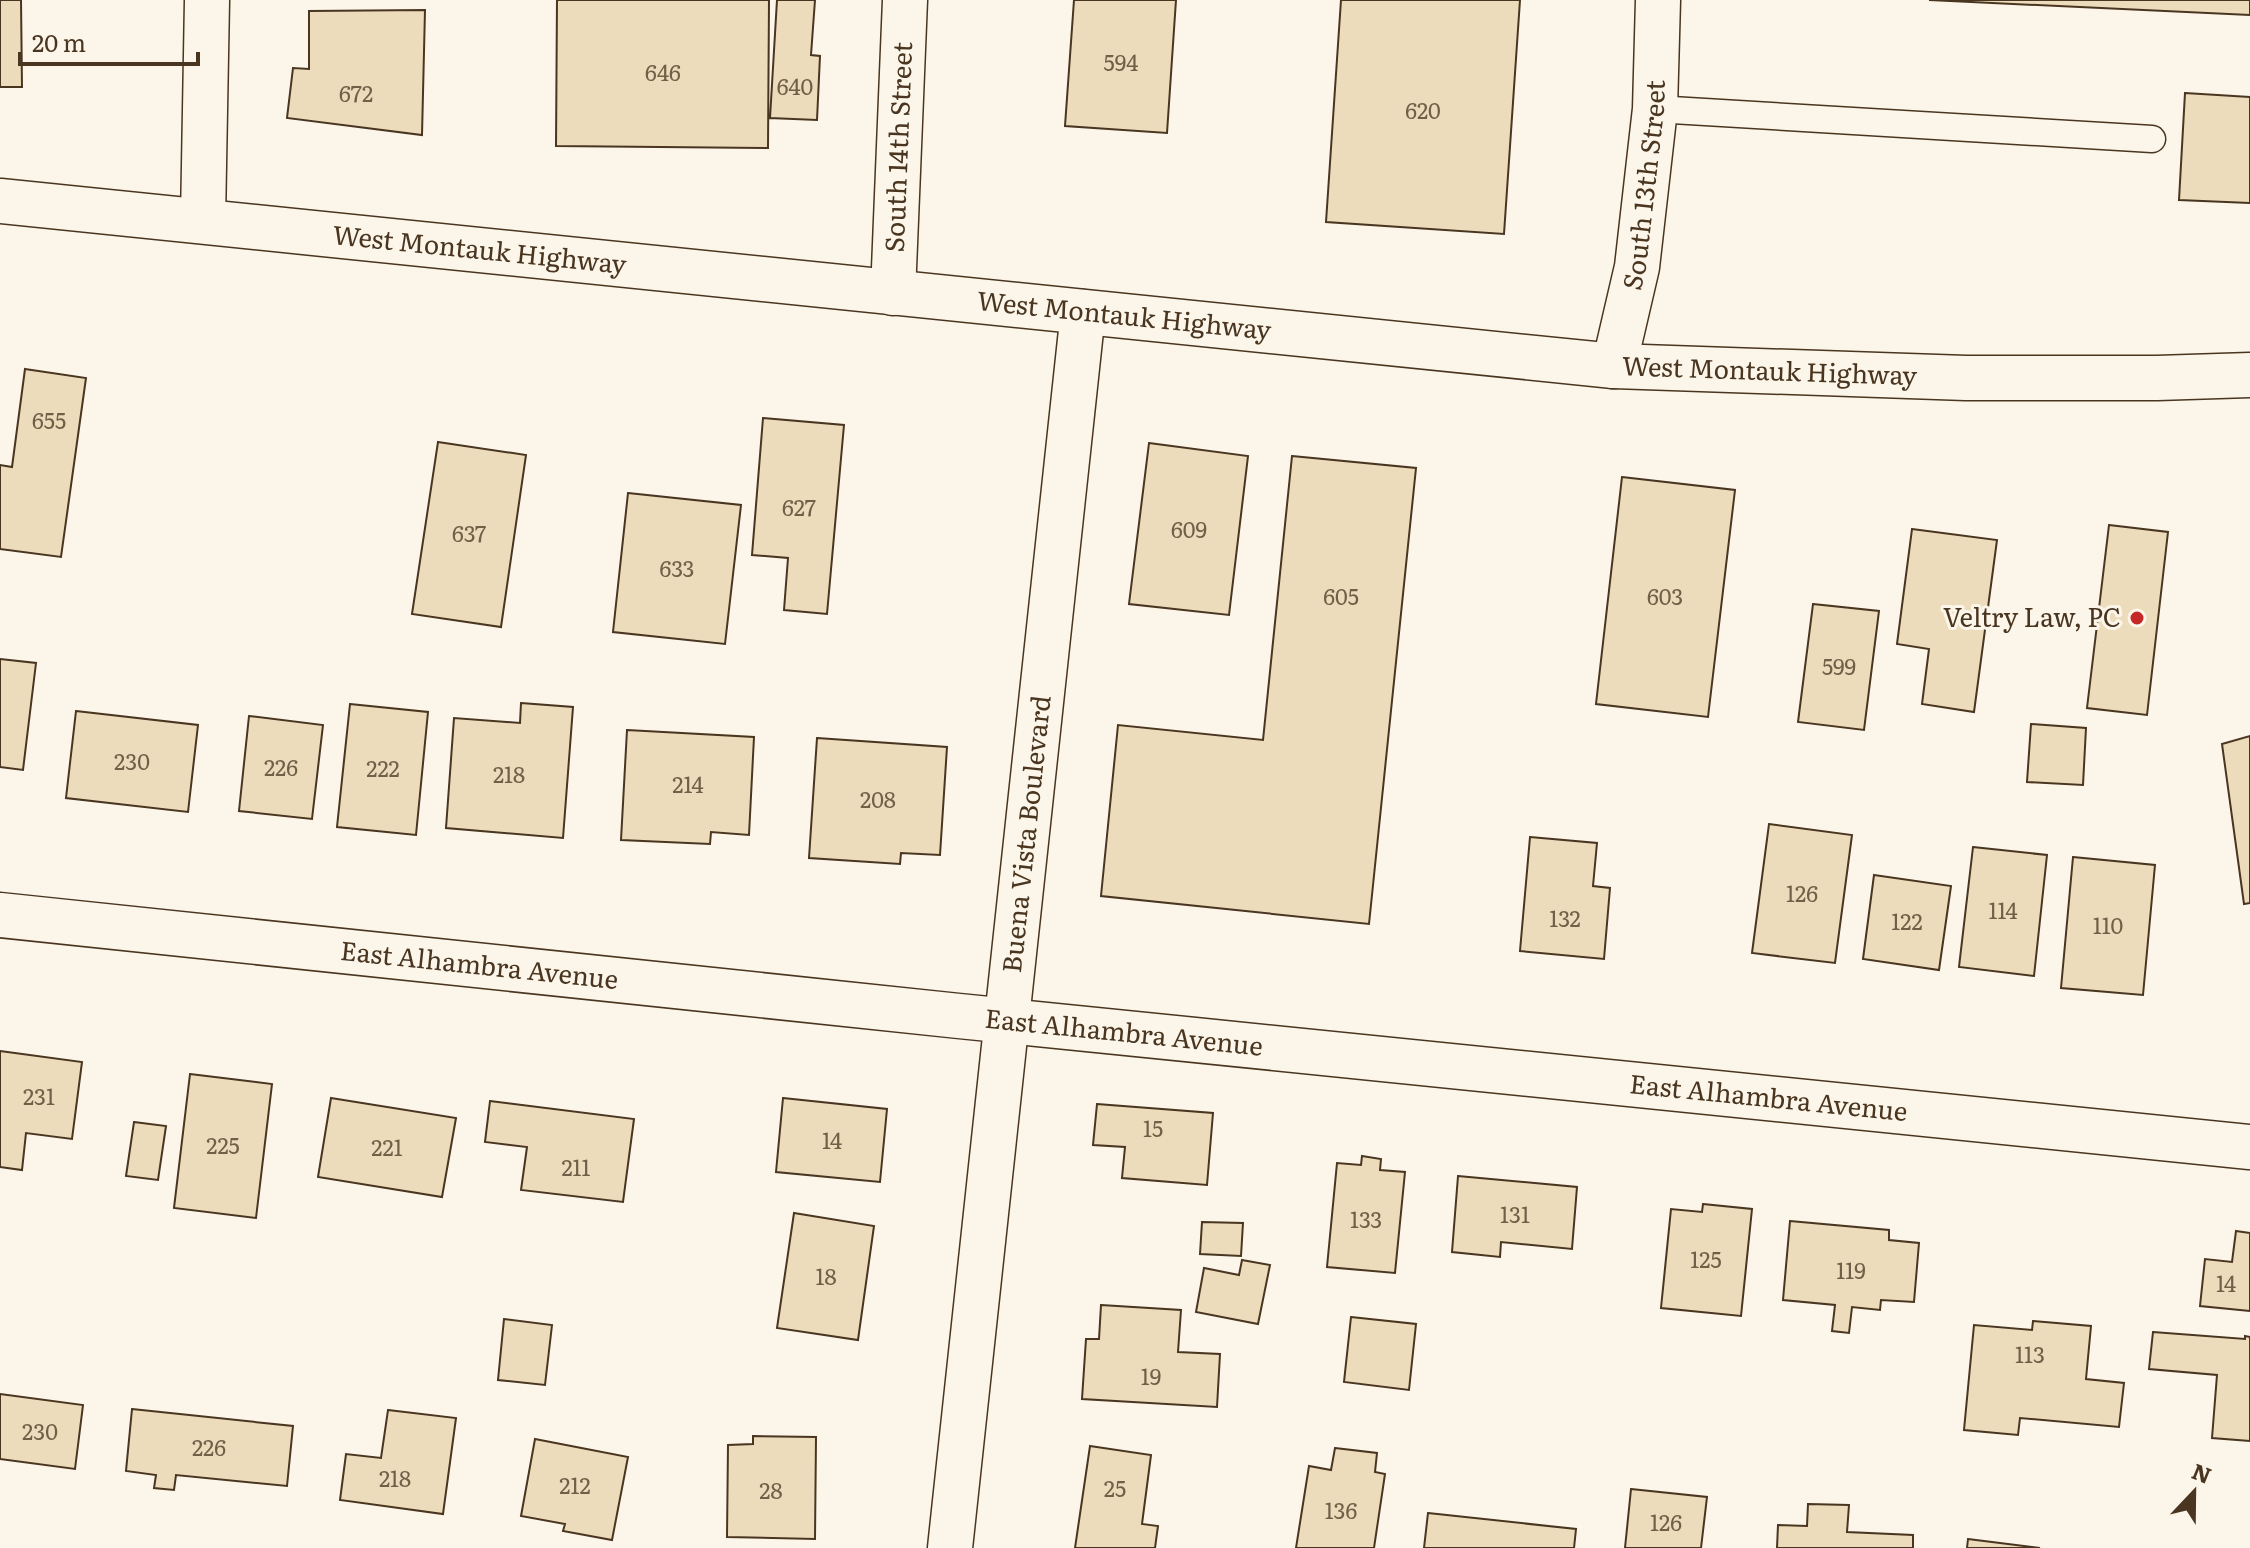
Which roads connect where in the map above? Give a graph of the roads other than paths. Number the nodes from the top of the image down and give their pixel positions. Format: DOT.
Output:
graph roads {
  1 [pos="207,0"];
  2 [pos="905,0"];
  3 [pos="1658,0"];
  4 [pos="1655,109"];
  5 [pos="2152,139"];
  6 [pos="0,201"];
  7 [pos="203,220"];
  8 [pos="893,293"];
  9 [pos="1083,312"];
  10 [pos="1614,366"];
  11 [pos="2250,375"];
  12 [pos="0,915"];
  13 [pos="1005,1021"];
  14 [pos="2250,1147"];
  15 [pos="950,1548"];
  1 -- 7 [label="street"];
  2 -- 8 [label="street, South 14th Street"];
  3 -- 4 [label="street, South 13th Street"];
  4 -- 5 [label="lane"];
  4 -- 10 [label="street, South 13th Street"];
  6 -- 7 [label="street, West Montauk Highway"];
  7 -- 8 [label="street, West Montauk Highway"];
  8 -- 9 [label="street, West Montauk Highway"];
  9 -- 10 [label="street, West Montauk Highway"];
  9 -- 13 [label="street, Buena Vista Boulevard"];
  10 -- 11 [label="street, West Montauk Highway"];
  12 -- 13 [label="street, East Alhambra Avenue"];
  13 -- 14 [label="street, East Alhambra Avenue"];
  13 -- 15 [label="street, Buena Vista Boulevard"];
}
